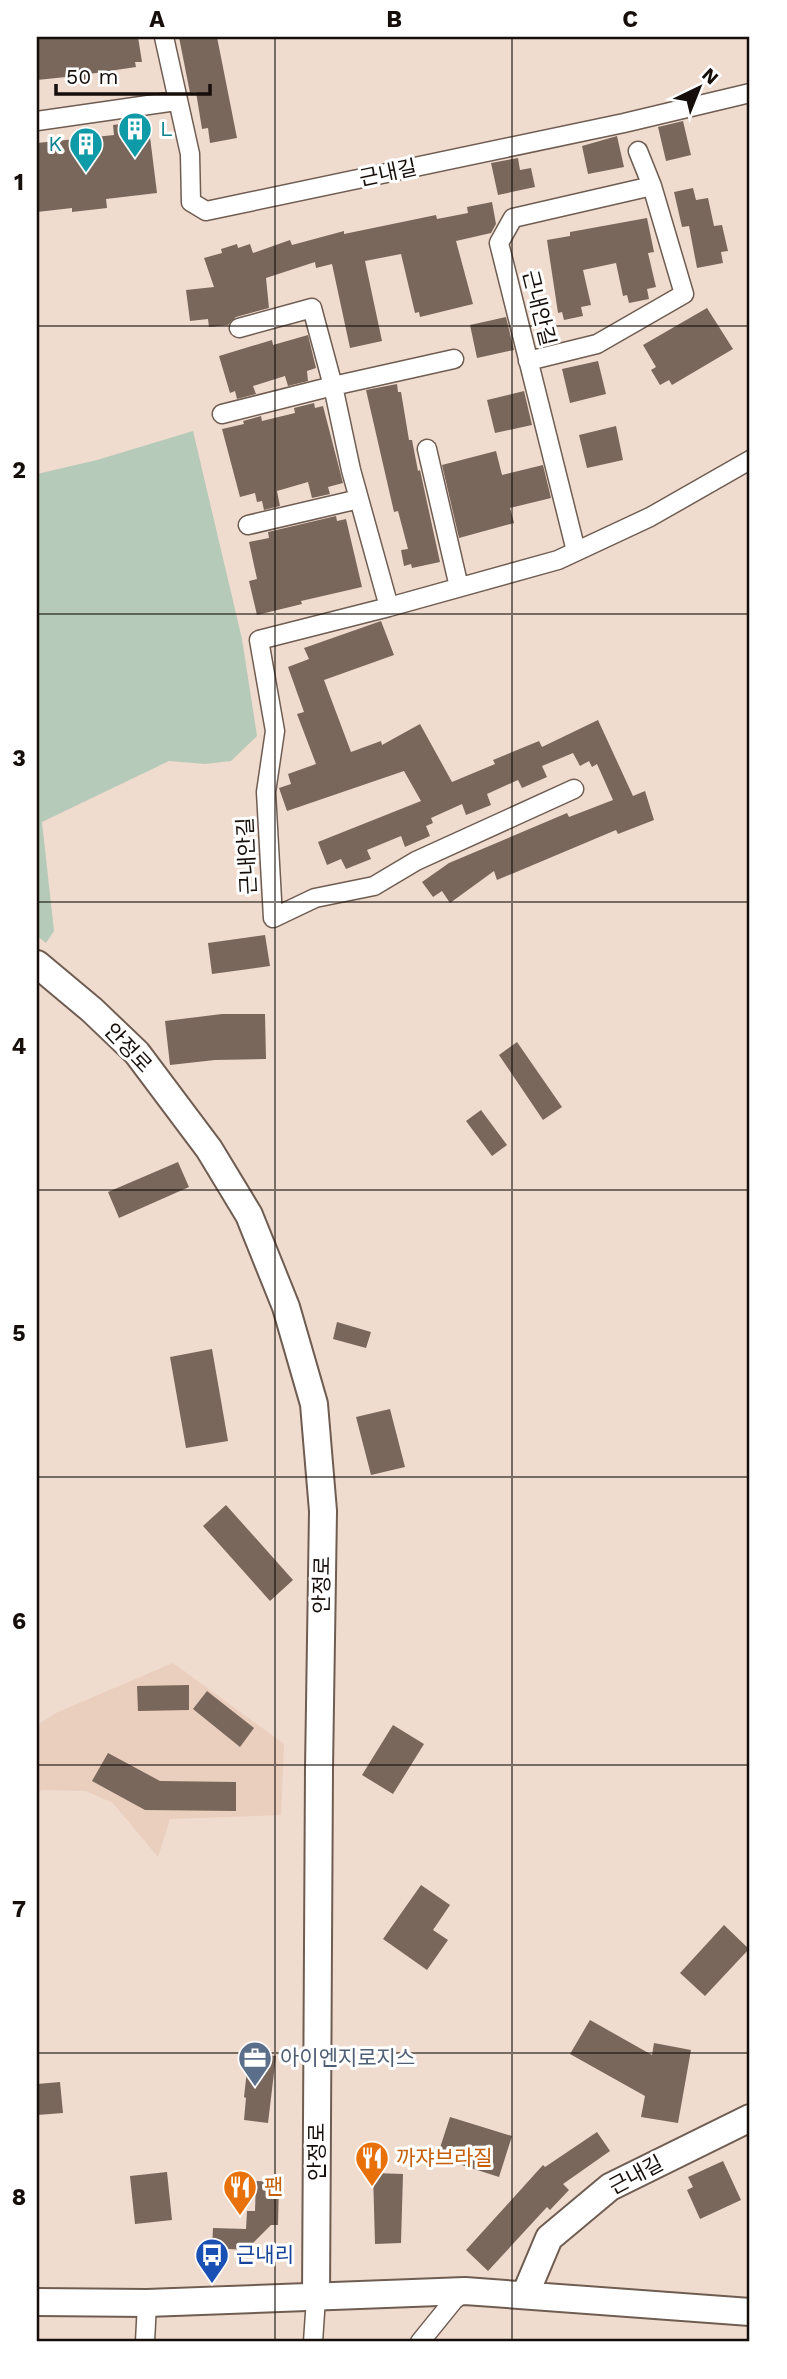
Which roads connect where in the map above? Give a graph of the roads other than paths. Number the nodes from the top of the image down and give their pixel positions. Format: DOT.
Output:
graph roads {
  1 [pos="163,37"];
  2 [pos="750,93"];
  3 [pos="176,101"];
  4 [pos="37,121"];
  5 [pos="638,152"];
  6 [pos="652,186"];
  7 [pos="239,328"];
  8 [pos="454,359"];
  9 [pos="528,361"];
  10 [pos="333,386"];
  11 [pos="222,414"];
  12 [pos="426,449"];
  13 [pos="750,460"];
  14 [pos="359,499"];
  15 [pos="248,525"];
  16 [pos="576,551"];
  17 [pos="458,587"];
  18 [pos="389,607"];
  19 [pos="574,789"];
  20 [pos="37,964"];
  21 [pos="750,2118"];
  22 [pos="465,2291"];
  23 [pos="525,2295"];
  24 [pos="316,2298"];
  25 [pos="37,2302"];
  26 [pos="147,2303"];
  27 [pos="750,2312"];
  28 [pos="145,2342"];
  29 [pos="313,2342"];
  30 [pos="420,2342"];
  1 -- 3 [label="street, 근내길"];
  2 -- 3 [label="street, 근내길"];
  3 -- 4 [label="street"];
  5 -- 6 [label="street"];
  6 -- 9 [label="street"];
  6 -- 9 [label="street, 근내안길"];
  7 -- 10 [label="street"];
  8 -- 10 [label="street"];
  9 -- 16 [label="street, 근내안길"];
  10 -- 11 [label="street"];
  10 -- 14 [label="street"];
  12 -- 17 [label="street"];
  13 -- 16 [label="street, 근내안길"];
  14 -- 15 [label="street"];
  14 -- 18 [label="street"];
  16 -- 17 [label="street, 근내안길"];
  17 -- 18 [label="street, 근내안길"];
  18 -- 19 [label="street, 근내안길"];
  20 -- 24 [label="street, 안정로"];
  21 -- 23 [label="street, 근내길"];
  22 -- 23 [label="street"];
  22 -- 24 [label="street"];
  22 -- 30 [label="street"];
  23 -- 27 [label="street"];
  24 -- 26 [label="street"];
  24 -- 29 [label="street"];
  25 -- 26 [label="street"];
  26 -- 28 [label="street"];
}
